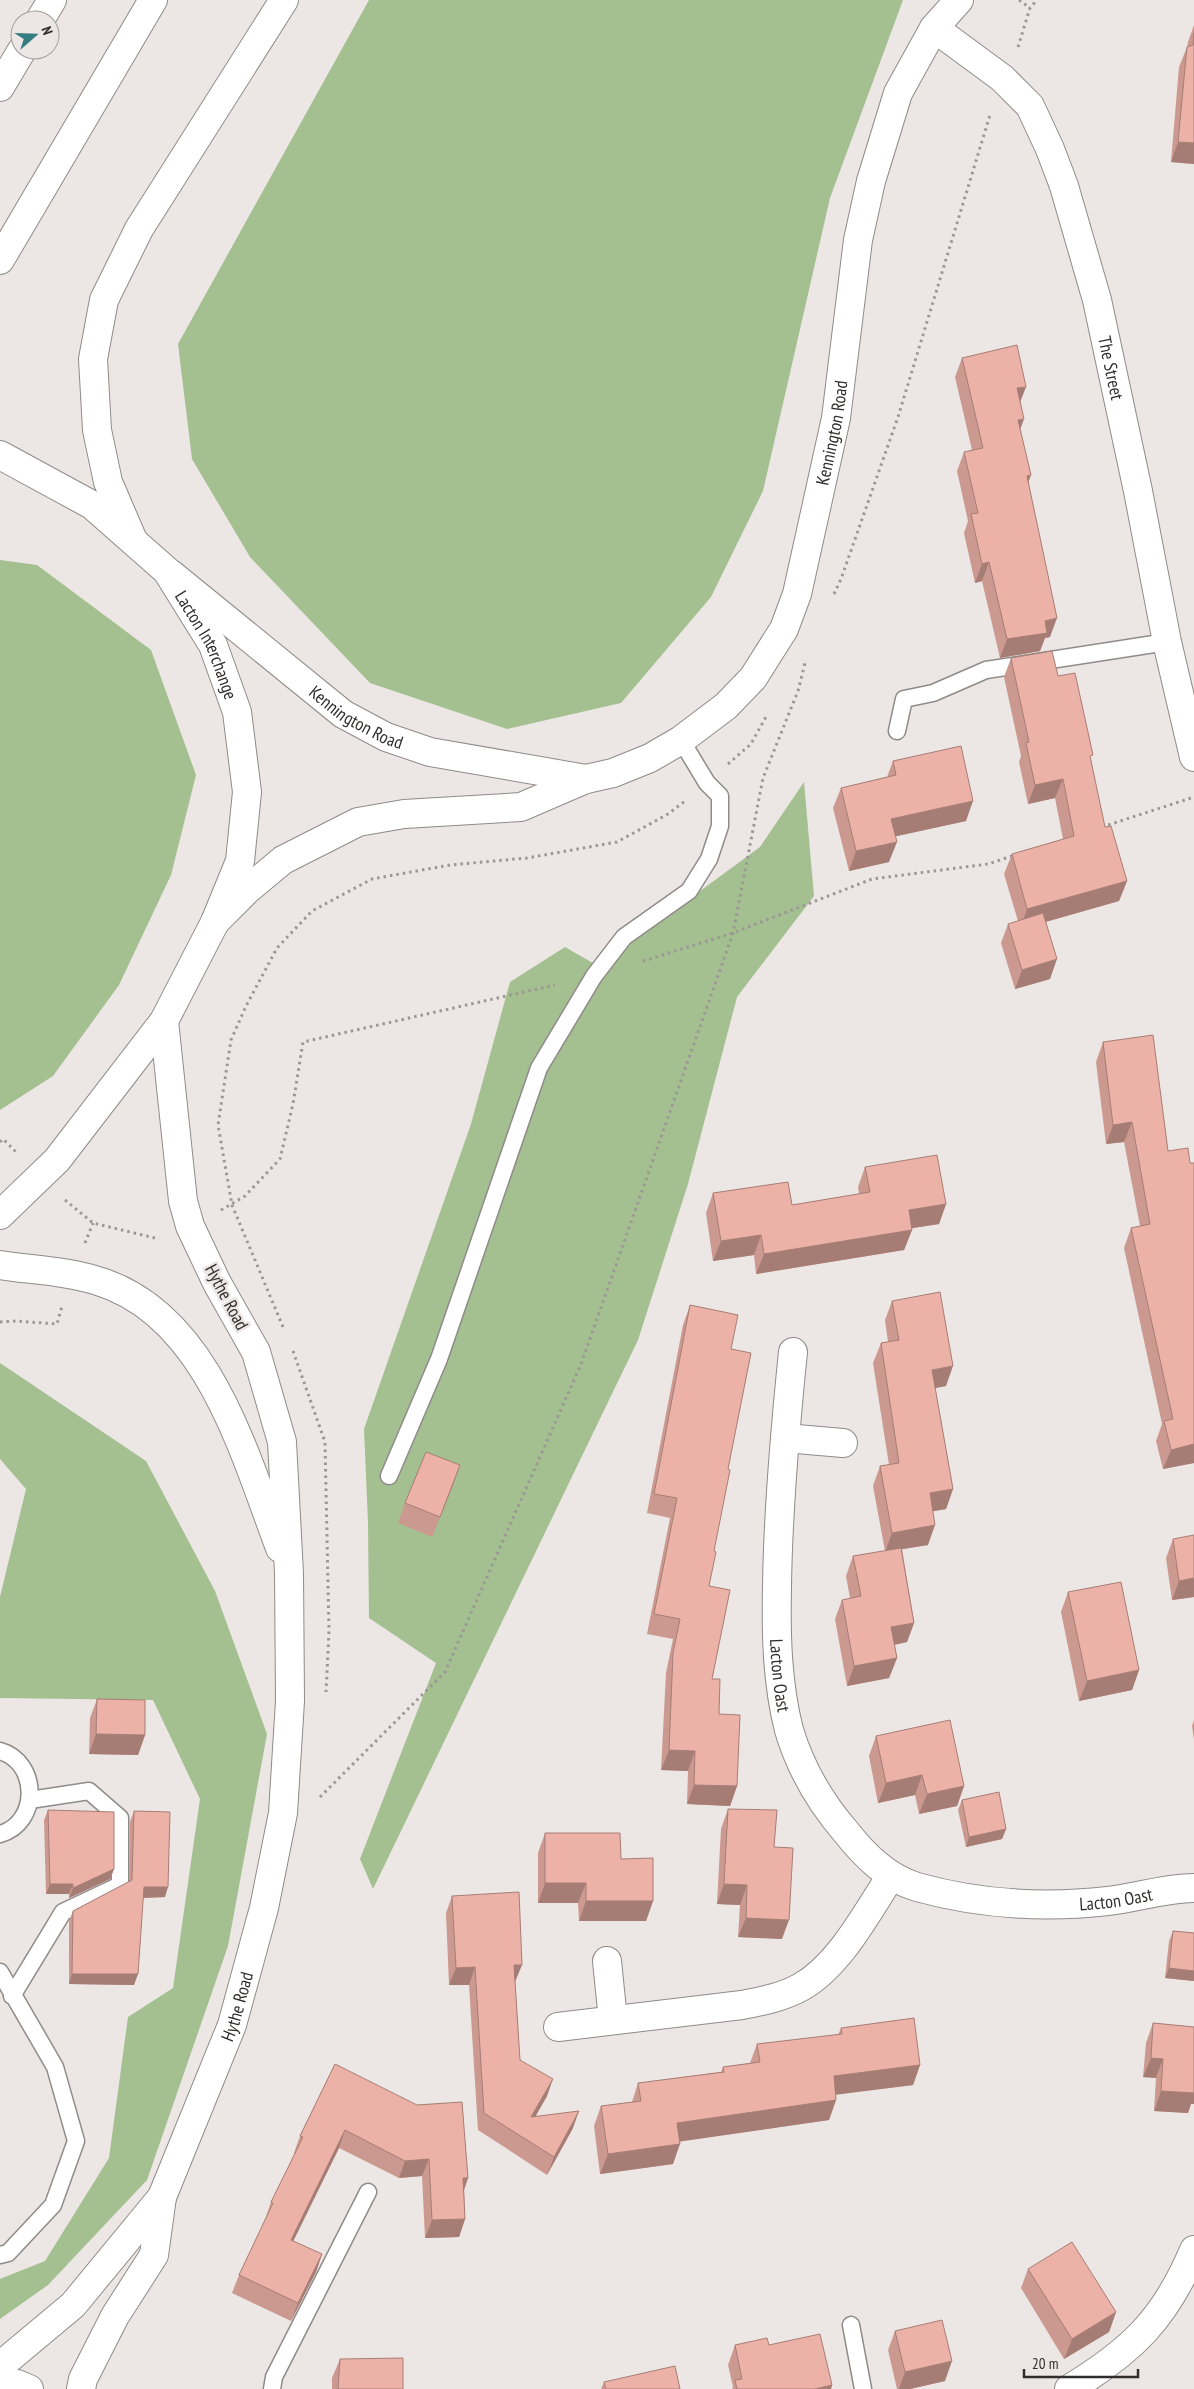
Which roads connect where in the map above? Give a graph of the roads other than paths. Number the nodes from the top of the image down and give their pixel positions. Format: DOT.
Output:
graph roads {
  1 [pos="153,0"];
  2 [pos="284,0"];
  3 [pos="959,0"];
  4 [pos="934,28"];
  5 [pos="16,60"];
  6 [pos="0,87"];
  7 [pos="0,260"];
  8 [pos="0,455"];
  9 [pos="132,538"];
  10 [pos="167,571"];
  11 [pos="1167,642"];
  12 [pos="897,731"];
  13 [pos="681,740"];
  14 [pos="1194,757"];
  15 [pos="586,779"];
  16 [pos="215,922"];
  17 [pos="164,1021"];
  18 [pos="0,1214"];
  19 [pos="0,1265"];
  20 [pos="793,1352"];
  21 [pos="785,1438"];
  22 [pos="843,1444"];
  23 [pos="389,1476"];
  24 [pos="289,1573"];
  25 [pos="0,1751"];
  26 [pos="30,1800"];
  27 [pos="0,1834"];
  28 [pos="891,1876"];
  29 [pos="1194,1888"];
  30 [pos="607,1961"];
  31 [pos="0,1972"];
  32 [pos="12,1996"];
  33 [pos="613,2020"];
  34 [pos="558,2026"];
  35 [pos="368,2192"];
  36 [pos="162,2197"];
  37 [pos="1194,2250"];
  38 [pos="0,2255"];
  39 [pos="851,2325"];
  40 [pos="0,2366"];
  41 [pos="0,2383"];
  42 [pos="29,2389"];
  43 [pos="82,2389"];
  44 [pos="272,2389"];
  45 [pos="863,2389"];
  46 [pos="1069,2389"];
  1 -- 7 [label="main road"];
  2 -- 9 [label="main road"];
  3 -- 4 [label="main road, Kennington Road"];
  4 -- 11 [label="main road, The Street"];
  4 -- 13 [label="main road, Kennington Road"];
  5 -- 6 [label="main road"];
  8 -- 9 [label="main road, Lacton Interchange"];
  9 -- 10 [label="main road, Lacton Interchange"];
  10 -- 15 [label="main road, Kennington Road"];
  10 -- 16 [label="main road, Lacton Interchange"];
  11 -- 12 [label="lane"];
  11 -- 14 [label="main road, The Street"];
  13 -- 15 [label="main road, Kennington Road"];
  13 -- 23 [label="lane"];
  15 -- 16 [label="main road, Kennington Road"];
  16 -- 17 [label="main road"];
  17 -- 18 [label="main road"];
  17 -- 24 [label="main road, Hythe Road"];
  19 -- 24 [label="main road, Hythe Road"];
  20 -- 21 [label="main road, Lacton Oast"];
  21 -- 22 [label="main road"];
  21 -- 28 [label="main road, Lacton Oast"];
  24 -- 36 [label="main road, Hythe Road"];
  25 -- 26 [label="lane"];
  26 -- 27 [label="lane"];
  26 -- 32 [label="lane"];
  28 -- 29 [label="main road, Lacton Oast"];
  28 -- 33 [label="main road"];
  30 -- 33 [label="main road"];
  31 -- 32 [label="lane"];
  32 -- 38 [label="lane"];
  33 -- 34 [label="main road"];
  35 -- 44 [label="lane"];
  36 -- 40 [label="main road, Hythe Road"];
  36 -- 43 [label="main road"];
  37 -- 46 [label="main road"];
  39 -- 45 [label="lane"];
  41 -- 42 [label="main road"];
}
